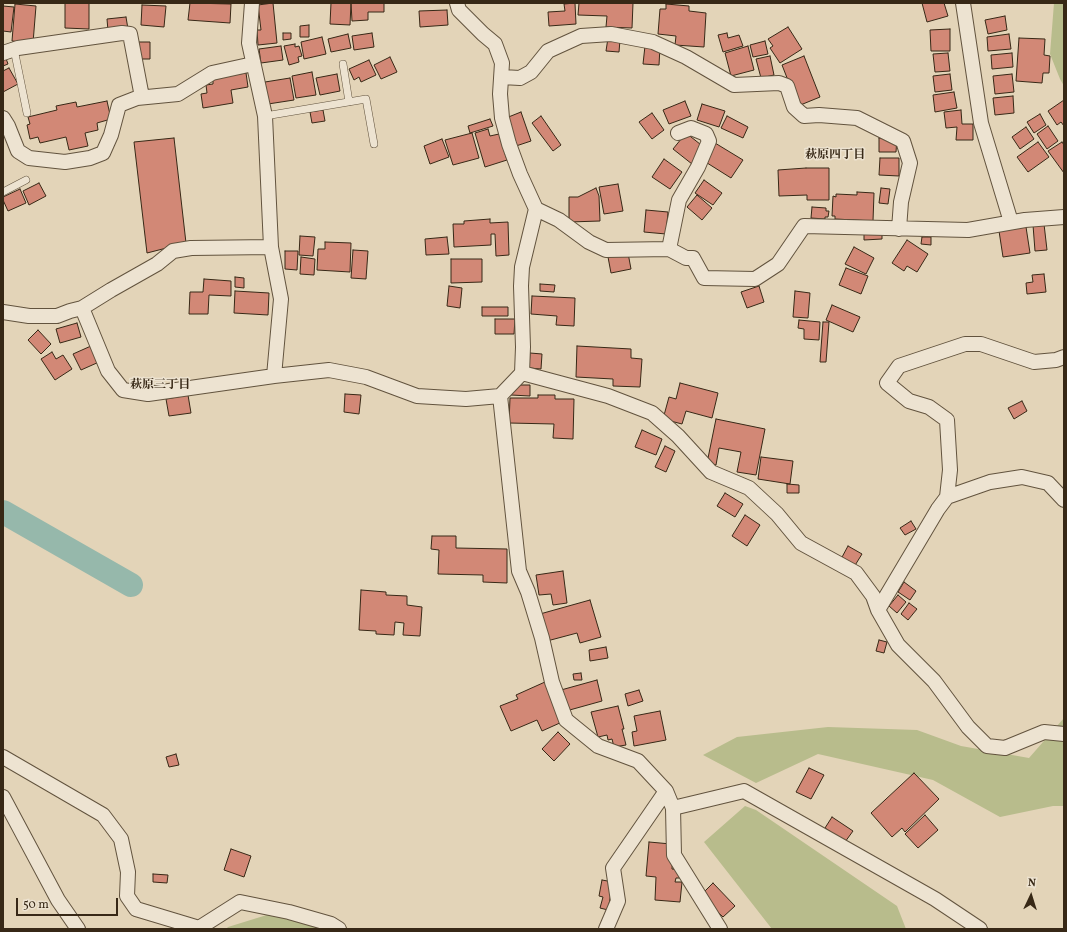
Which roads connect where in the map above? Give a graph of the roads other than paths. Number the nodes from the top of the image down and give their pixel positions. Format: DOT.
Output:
graph roads {
  1 [pos="252,3"];
  2 [pos="457,3"];
  3 [pos="963,3"];
  4 [pos="9,51"];
  5 [pos="253,64"];
  6 [pos="343,64"];
  7 [pos="502,77"];
  8 [pos="142,97"];
  9 [pos="350,102"];
  10 [pos="27,113"];
  11 [pos="265,116"];
  12 [pos="3,118"];
  13 [pos="678,133"];
  14 [pos="374,144"];
  15 [pos="26,180"];
  16 [pos="3,192"];
  17 [pos="536,210"];
  18 [pos="1064,217"];
  19 [pos="1011,222"];
  20 [pos="899,229"];
  21 [pos="271,247"];
  22 [pos="669,249"];
  23 [pos="82,308"];
  24 [pos="3,312"];
  25 [pos="1064,357"];
  26 [pos="522,373"];
  27 [pos="274,376"];
  28 [pos="500,396"];
  29 [pos="947,497"];
  30 [pos="1064,500"];
  31 [pos="878,610"];
  32 [pos="1064,734"];
  33 [pos="3,757"];
  34 [pos="666,791"];
  35 [pos="3,798"];
  36 [pos="673,808"];
  37 [pos="78,929"];
  38 [pos="339,929"];
  39 [pos="606,929"];
  40 [pos="720,929"];
  41 [pos="980,929"];
  1 -- 5 [label="street"];
  2 -- 7 [label="street"];
  3 -- 19 [label="street"];
  4 -- 8 [label="street"];
  4 -- 10 [label="lane"];
  5 -- 8 [label="street"];
  5 -- 11 [label="street"];
  6 -- 9 [label="lane"];
  7 -- 17 [label="street"];
  7 -- 20 [label="street"];
  8 -- 12 [label="street"];
  9 -- 11 [label="lane"];
  9 -- 14 [label="lane"];
  11 -- 21 [label="street"];
  13 -- 22 [label="street"];
  15 -- 16 [label="lane"];
  17 -- 22 [label="street"];
  17 -- 26 [label="street"];
  18 -- 19 [label="street"];
  19 -- 20 [label="street"];
  20 -- 22 [label="street"];
  21 -- 23 [label="street"];
  21 -- 27 [label="street"];
  23 -- 24 [label="street"];
  23 -- 27 [label="street"];
  25 -- 29 [label="street"];
  26 -- 28 [label="street"];
  26 -- 31 [label="street"];
  27 -- 28 [label="street"];
  28 -- 34 [label="street"];
  29 -- 30 [label="street"];
  29 -- 31 [label="street"];
  31 -- 32 [label="street"];
  33 -- 38 [label="street"];
  34 -- 36 [label="street"];
  34 -- 39 [label="street"];
  35 -- 37 [label="street"];
  36 -- 40 [label="street"];
  36 -- 41 [label="street"];
}
